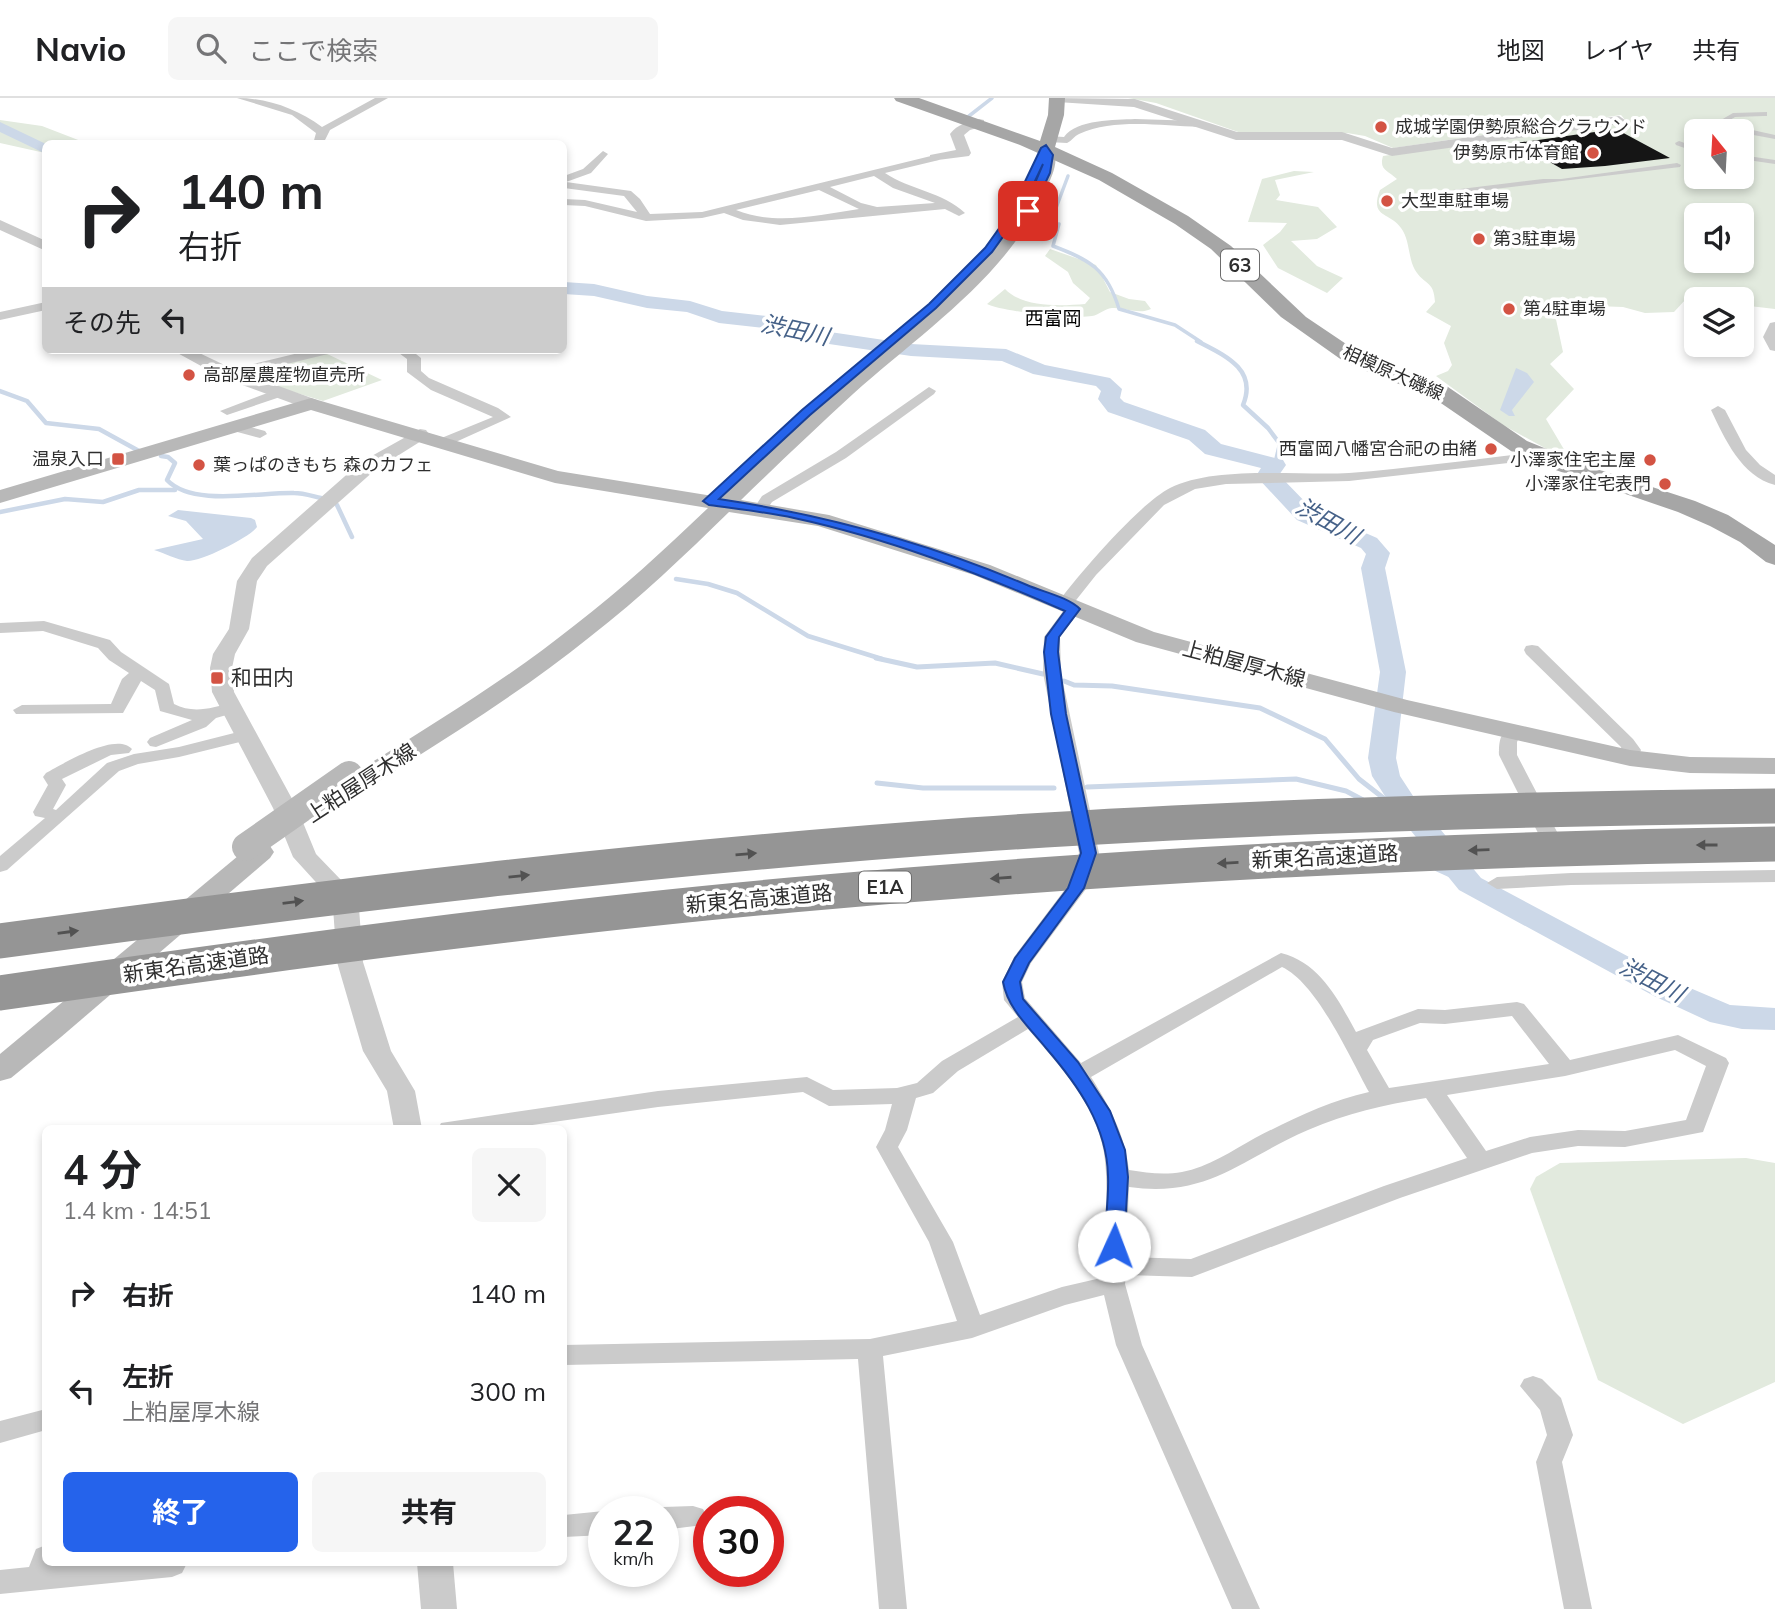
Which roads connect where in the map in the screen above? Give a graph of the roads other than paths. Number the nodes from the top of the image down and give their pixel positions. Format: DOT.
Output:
graph roads {
  1 [pos="242,98"];
  2 [pos="383,98"];
  3 [pos="902,98"];
  4 [pos="1058,98"];
  5 [pos="1764,114"];
  6 [pos="1619,120"];
  7 [pos="979,123"];
  8 [pos="1199,124"];
  9 [pos="322,132"];
  10 [pos="1775,136"];
  11 [pos="1048,139"];
  12 [pos="319,140"];
  13 [pos="1679,143"];
  14 [pos="1684,145"];
  15 [pos="603,155"];
  16 [pos="934,158"];
  17 [pos="1754,159"];
  18 [pos="1775,162"];
  19 [pos="1676,165"];
  20 [pos="1095,170"];
  21 [pos="877,173"];
  22 [pos="1045,173"];
  23 [pos="567,177"];
  24 [pos="567,185"];
  25 [pos="822,187"];
  26 [pos="1436,194"];
  27 [pos="567,202"];
  28 [pos="947,205"];
  29 [pos="726,211"];
  30 [pos="877,211"];
  31 [pos="959,213"];
  32 [pos="646,218"];
  33 [pos="0,224"];
  34 [pos="42,245"];
  35 [pos="42,307"];
  36 [pos="0,316"];
  37 [pos="1775,326"];
  38 [pos="898,339"];
  39 [pos="1775,347"];
  40 [pos="188,354"];
  41 [pos="311,354"];
  42 [pos="408,354"];
  43 [pos="229,374"];
  44 [pos="929,391"];
  45 [pos="278,393"];
  46 [pos="311,404"];
  47 [pos="1718,410"];
  48 [pos="231,419"];
  49 [pos="260,434"];
  50 [pos="420,434"];
  51 [pos="444,442"];
  52 [pos="1539,456"];
  53 [pos="1775,481"];
  54 [pos="0,497"];
  55 [pos="718,502"];
  56 [pos="761,508"];
  57 [pos="1775,557"];
  58 [pos="1069,607"];
  59 [pos="0,628"];
  60 [pos="1532,650"];
  61 [pos="142,673"];
  62 [pos="231,708"];
  63 [pos="22,710"];
  64 [pos="209,715"];
  65 [pos="1512,733"];
  66 [pos="246,735"];
  67 [pos="156,742"];
  68 [pos="123,749"];
  69 [pos="1630,758"];
  70 [pos="1775,766"];
  71 [pos="1775,806"];
  72 [pos="60,816"];
  73 [pos="1775,844"];
  74 [pos="253,849"];
  75 [pos="0,866"];
  76 [pos="1775,876"];
  77 [pos="1571,879"];
  78 [pos="1497,883"];
  79 [pos="0,941"];
  80 [pos="0,993"];
  81 [pos="1031,1018"];
  82 [pos="0,1046"];
  83 [pos="1356,1050"];
  84 [pos="1565,1069"];
  85 [pos="0,1070"];
  86 [pos="1078,1075"];
  87 [pos="1432,1090"];
  88 [pos="905,1094"];
  89 [pos="1383,1097"];
  90 [pos="407,1125"];
  91 [pos="477,1125"];
  92 [pos="1482,1163"];
  93 [pos="1118,1177"];
  94 [pos="1113,1275"];
  95 [pos="972,1328"];
  96 [pos="870,1349"];
  97 [pos="567,1355"];
  98 [pos="1533,1386"];
  99 [pos="42,1420"];
  100 [pos="0,1432"];
  101 [pos="693,1517"];
  102 [pos="679,1518"];
  103 [pos="588,1524"];
  104 [pos="567,1526"];
  105 [pos="107,1566"];
  106 [pos="435,1566"];
  107 [pos="42,1567"];
  108 [pos="0,1583"];
  109 [pos="439,1609"];
  110 [pos="893,1609"];
  111 [pos="1246,1609"];
  112 [pos="1578,1609"];
  1 -- 9 [label="street"];
  2 -- 9 [label="street"];
  3 -- 7 [label="main road"];
  4 -- 8 [label="street"];
  4 -- 11 [label="main road"];
  5 -- 10 [label="street"];
  6 -- 8 [label="street"];
  7 -- 11 [label="main road"];
  7 -- 16 [label="street"];
  8 -- 11 [label="street"];
  9 -- 12 [label="street"];
  11 -- 20 [label="main road, 相模原大磯線 / 63"];
  11 -- 22 [label="main road, 上粕屋厚木線"];
  11 -- 38 [label="main road, 上粕屋厚木線"];
  13 -- 14 [label="street"];
  15 -- 23 [label="street"];
  16 -- 21 [label="street"];
  17 -- 18 [label="street"];
  19 -- 26 [label="street"];
  20 -- 22 [label="main road"];
  20 -- 52 [label="main road, 相模原大磯線 / 63"];
  21 -- 25 [label="street"];
  21 -- 28 [label="street"];
  22 -- 38 [label="main road, 上粕屋厚木線"];
  24 -- 32 [label="street"];
  25 -- 29 [label="street"];
  25 -- 30 [label="street"];
  27 -- 32 [label="street"];
  28 -- 30 [label="street"];
  28 -- 31 [label="street"];
  29 -- 30 [label="street"];
  29 -- 32 [label="street"];
  33 -- 34 [label="street"];
  35 -- 36 [label="street"];
  37 -- 39 [label="street"];
  38 -- 55 [label="main road, 上粕屋厚木線"];
  40 -- 43 [label="street"];
  41 -- 43 [label="street"];
  42 -- 51 [label="street"];
  43 -- 45 [label="street"];
  44 -- 56 [label="street"];
  45 -- 46 [label="street"];
  45 -- 48 [label="street"];
  46 -- 48 [label="main road"];
  46 -- 50 [label="main road, 上粕屋厚木線"];
  47 -- 53 [label="street"];
  48 -- 49 [label="street"];
  48 -- 54 [label="main road"];
  50 -- 51 [label="main road, 上粕屋厚木線"];
  50 -- 62 [label="street"];
  51 -- 55 [label="main road, 上粕屋厚木線"];
  52 -- 57 [label="main road, 相模原大磯線 / 63"];
  52 -- 58 [label="street"];
  55 -- 56 [label="main road, 上粕屋厚木線"];
  55 -- 74 [label="main road, 上粕屋厚木線"];
  56 -- 58 [label="main road, 上粕屋厚木線"];
  58 -- 65 [label="main road, 上粕屋厚木線"];
  58 -- 81 [label="street"];
  59 -- 61 [label="street"];
  60 -- 69 [label="street"];
  61 -- 63 [label="street"];
  61 -- 64 [label="street"];
  62 -- 64 [label="street"];
  62 -- 66 [label="street"];
  64 -- 67 [label="street"];
  65 -- 69 [label="main road, 上粕屋厚木線"];
  65 -- 77 [label="street"];
  66 -- 72 [label="street"];
  66 -- 90 [label="street"];
  68 -- 72 [label="street"];
  69 -- 70 [label="main road, 上粕屋厚木線"];
  79 -- 71 [label="highway, 新東名高速道路 / E1A, one-way, bridge"];
  72 -- 75 [label="street"];
  73 -- 80 [label="highway, 新東名高速道路 / E1A, one-way, bridge"];
  74 -- 82 [label="main road, 上粕屋厚木線"];
  74 -- 85 [label="main road, 上粕屋厚木線"];
  76 -- 77 [label="street"];
  77 -- 78 [label="street"];
  81 -- 86 [label="street"];
  81 -- 88 [label="street"];
  83 -- 84 [label="street"];
  83 -- 86 [label="street"];
  83 -- 89 [label="street"];
  84 -- 87 [label="street"];
  84 -- 92 [label="street"];
  86 -- 93 [label="street"];
  87 -- 89 [label="street"];
  87 -- 92 [label="street"];
  88 -- 91 [label="street"];
  88 -- 95 [label="street"];
  89 -- 93 [label="street"];
  92 -- 94 [label="street"];
  93 -- 94 [label="street"];
  94 -- 95 [label="street"];
  94 -- 111 [label="street"];
  95 -- 96 [label="street"];
  96 -- 97 [label="street"];
  96 -- 110 [label="street"];
  98 -- 112 [label="street"];
  99 -- 100 [label="street"];
  101 -- 102 [label="street"];
  103 -- 104 [label="street"];
  105 -- 107 [label="street"];
  106 -- 109 [label="street"];
  107 -- 108 [label="street"];
}
